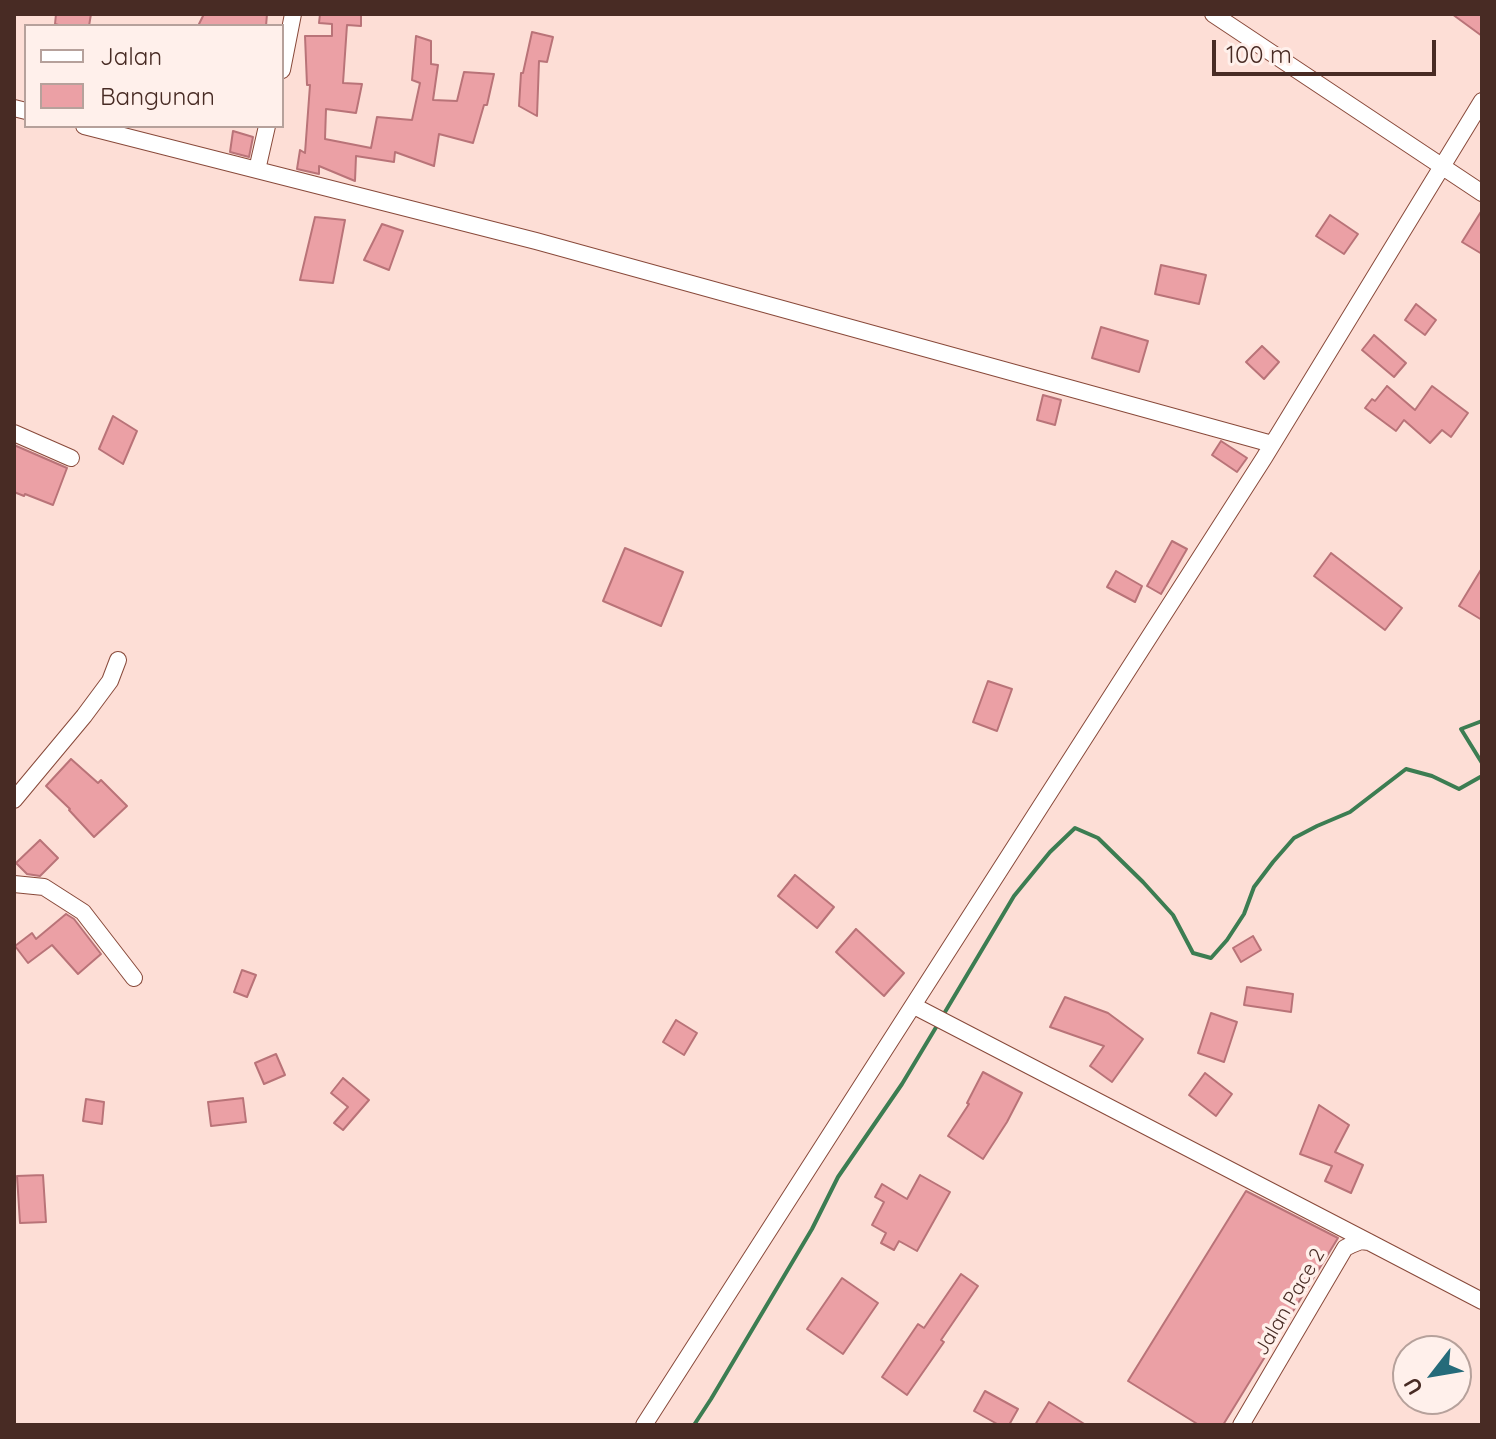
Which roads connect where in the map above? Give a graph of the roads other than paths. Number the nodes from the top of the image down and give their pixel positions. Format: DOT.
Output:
graph roads {
  1 [pos="293,14"];
  2 [pos="1213,14"];
  3 [pos="284,60"];
  4 [pos="1482,101"];
  5 [pos="92,128"];
  6 [pos="267,128"];
  7 [pos="257,170"];
  8 [pos="1451,173"];
  9 [pos="1482,193"];
  10 [pos="14,433"];
  11 [pos="1272,444"];
  12 [pos="71,458"];
  13 [pos="118,660"];
  14 [pos="14,800"];
  15 [pos="14,884"];
  16 [pos="134,978"];
  17 [pos="914,1006"];
  18 [pos="1369,1242"];
  19 [pos="1482,1301"];
  20 [pos="644,1425"];
  21 [pos="1241,1425"];
  1 -- 3 [label="street"];
  2 -- 8 [label="street"];
  4 -- 8 [label="street"];
  5 -- 7 [label="street"];
  6 -- 7 [label="street"];
  7 -- 11 [label="street"];
  8 -- 9 [label="street"];
  8 -- 11 [label="street"];
  10 -- 12 [label="street"];
  11 -- 17 [label="street"];
  13 -- 14 [label="street"];
  15 -- 16 [label="street"];
  17 -- 18 [label="street"];
  17 -- 20 [label="street"];
  18 -- 19 [label="street"];
  18 -- 21 [label="street, Jalan Pace 2"];
}
